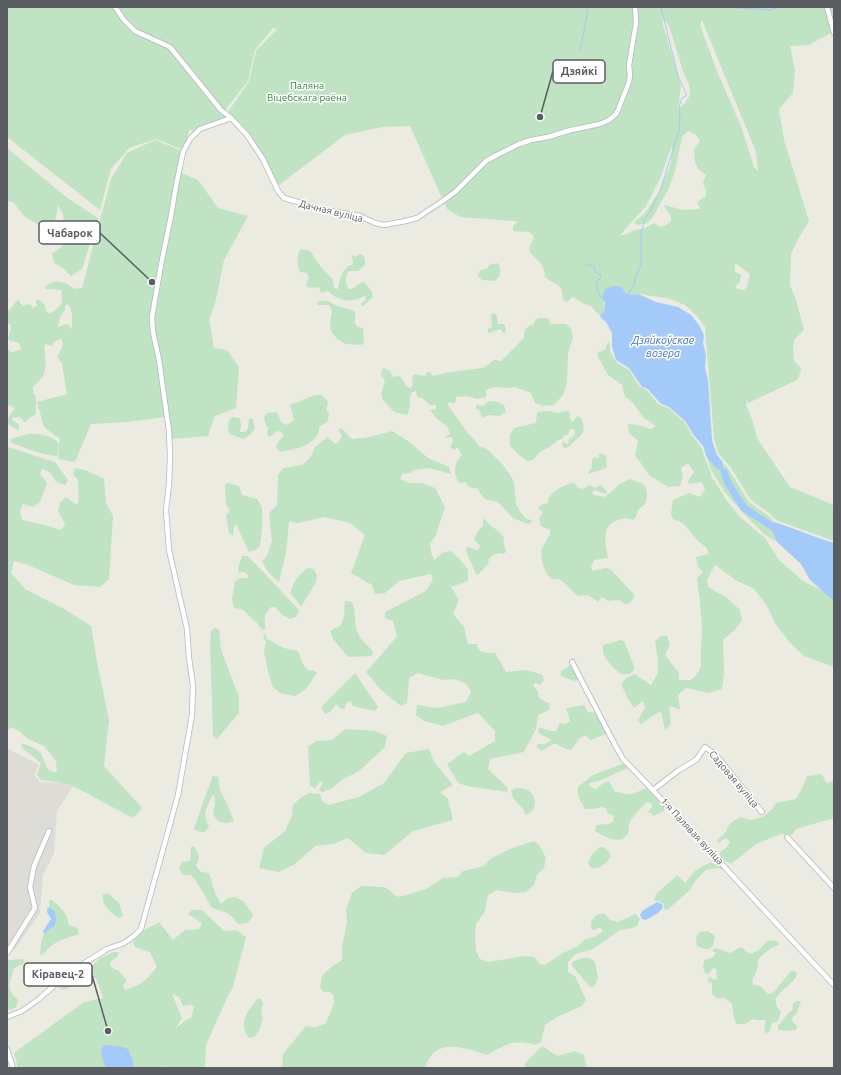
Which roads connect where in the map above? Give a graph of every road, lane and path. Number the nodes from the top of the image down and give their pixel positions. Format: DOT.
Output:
graph roads {
  1 [pos="115,7"];
  2 [pos="635,7"];
  3 [pos="827,7"];
  4 [pos="834,33"];
  5 [pos="231,118"];
  6 [pos="572,662"];
  7 [pos="653,790"];
  8 [pos="762,812"];
  9 [pos="49,831"];
  10 [pos="787,837"];
  11 [pos="834,888"];
  12 [pos="7,954"];
  13 [pos="834,985"];
  14 [pos="7,1017"];
  15 [pos="7,1049"];
  16 [pos="13,1068"];
  1 -- 5 [label="street, Дачная вуліца"];
  2 -- 5 [label="street, Дачная вуліца"];
  3 -- 4 [label="street"];
  5 -- 14 [label="street"];
  6 -- 7 [label="street, 1-я Палявая вуліца"];
  7 -- 8 [label="street, Садовая вуліца"];
  7 -- 13 [label="street, 1-я Палявая вуліца"];
  9 -- 12 [label="street"];
  10 -- 11 [label="street"];
  15 -- 16 [label="street"];
}
